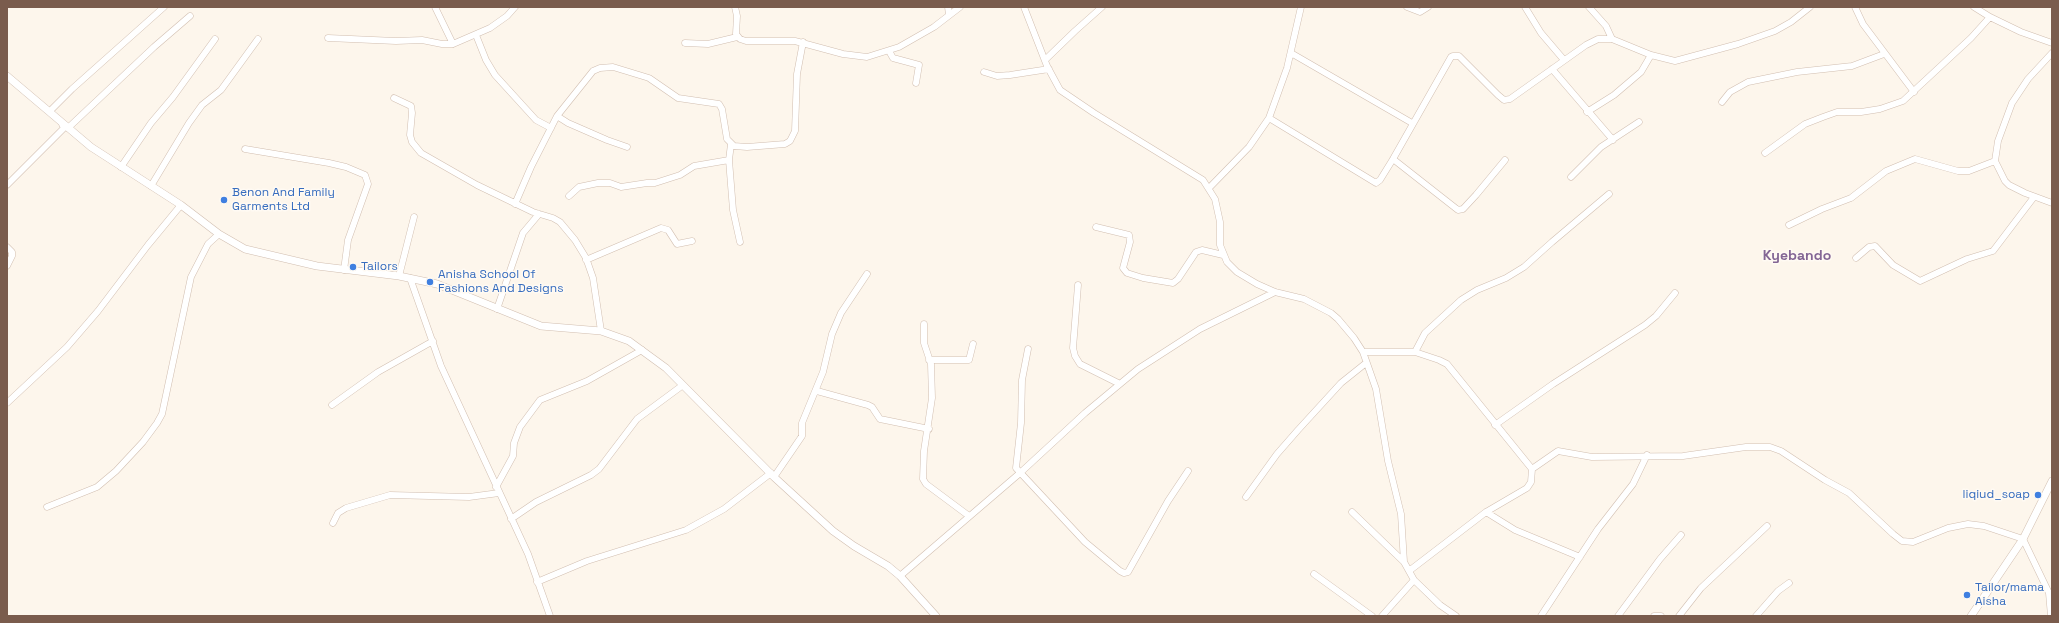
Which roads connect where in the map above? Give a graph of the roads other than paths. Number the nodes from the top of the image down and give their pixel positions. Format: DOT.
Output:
graph roads {
  1 [pos="164,7"];
  2 [pos="435,7"];
  3 [pos="515,7"];
  4 [pos="735,7"];
  5 [pos="948,7"];
  6 [pos="960,7"];
  7 [pos="1024,7"];
  8 [pos="1102,7"];
  9 [pos="1301,7"];
  10 [pos="1407,7"];
  11 [pos="1428,7"];
  12 [pos="1524,7"];
  13 [pos="1588,7"];
  14 [pos="1810,7"];
  15 [pos="1855,7"];
  16 [pos="1974,7"];
  17 [pos="949,15"];
  18 [pos="190,16"];
  19 [pos="1990,17"];
  20 [pos="476,35"];
  21 [pos="737,37"];
  22 [pos="328,38"];
  23 [pos="215,39"];
  24 [pos="258,39"];
  25 [pos="1612,39"];
  26 [pos="803,42"];
  27 [pos="685,43"];
  28 [pos="2052,43"];
  29 [pos="453,44"];
  30 [pos="889,51"];
  31 [pos="1291,53"];
  32 [pos="2052,53"];
  33 [pos="1884,54"];
  34 [pos="1651,55"];
  35 [pos="1045,60"];
  36 [pos="1564,60"];
  37 [pos="1049,69"];
  38 [pos="1552,69"];
  39 [pos="984,72"];
  40 [pos="7,76"];
  41 [pos="916,83"];
  42 [pos="1914,92"];
  43 [pos="394,98"];
  44 [pos="1722,102"];
  45 [pos="50,111"];
  46 [pos="1588,112"];
  47 [pos="557,116"];
  48 [pos="1269,118"];
  49 [pos="60,121"];
  50 [pos="1639,122"];
  51 [pos="1412,123"];
  52 [pos="68,128"];
  53 [pos="551,128"];
  54 [pos="1613,140"];
  55 [pos="731,144"];
  56 [pos="627,147"];
  57 [pos="245,149"];
  58 [pos="1765,153"];
  59 [pos="1393,159"];
  60 [pos="729,160"];
  61 [pos="1505,160"];
  62 [pos="1996,161"];
  63 [pos="121,167"];
  64 [pos="1571,177"];
  65 [pos="7,185"];
  66 [pos="151,186"];
  67 [pos="1209,188"];
  68 [pos="1610,194"];
  69 [pos="568,196"];
  70 [pos="2034,197"];
  71 [pos="2052,203"];
  72 [pos="515,204"];
  73 [pos="181,205"];
  74 [pos="540,214"];
  75 [pos="414,217"];
  76 [pos="1790,225"];
  77 [pos="1096,227"];
  78 [pos="219,234"];
  79 [pos="692,241"];
  80 [pos="740,242"];
  81 [pos="7,247"];
  82 [pos="1223,255"];
  83 [pos="1856,258"];
  84 [pos="586,260"];
  85 [pos="7,266"];
  86 [pos="344,270"];
  87 [pos="867,274"];
  88 [pos="399,276"];
  89 [pos="410,278"];
  90 [pos="1078,285"];
  91 [pos="1275,292"];
  92 [pos="1675,293"];
  93 [pos="497,310"];
  94 [pos="924,324"];
  95 [pos="601,331"];
  96 [pos="433,341"];
  97 [pos="972,344"];
  98 [pos="1028,349"];
  99 [pos="642,350"];
  100 [pos="1363,352"];
  101 [pos="1415,352"];
  102 [pos="929,360"];
  103 [pos="1366,363"];
  104 [pos="1120,384"];
  105 [pos="683,385"];
  106 [pos="816,391"];
  107 [pos="7,402"];
  108 [pos="332,405"];
  109 [pos="1495,425"];
  110 [pos="929,429"];
  111 [pos="1647,455"];
  112 [pos="1532,469"];
  113 [pos="1188,471"];
  114 [pos="1020,473"];
  115 [pos="772,475"];
  116 [pos="2052,481"];
  117 [pos="496,486"];
  118 [pos="499,493"];
  119 [pos="1246,497"];
  120 [pos="47,508"];
  121 [pos="1352,512"];
  122 [pos="1486,512"];
  123 [pos="970,516"];
  124 [pos="511,519"];
  125 [pos="333,523"];
  126 [pos="1767,526"];
  127 [pos="1680,536"];
  128 [pos="2023,540"];
  129 [pos="1580,557"];
  130 [pos="1404,562"];
  131 [pos="1409,570"];
  132 [pos="1314,574"];
  133 [pos="900,576"];
  134 [pos="1414,580"];
  135 [pos="537,582"];
  136 [pos="1789,583"];
  137 [pos="550,616"];
  138 [pos="936,616"];
  139 [pos="1372,616"];
  140 [pos="1382,616"];
  141 [pos="1456,616"];
  142 [pos="1541,616"];
  143 [pos="1618,616"];
  144 [pos="1654,616"];
  145 [pos="1661,616"];
  146 [pos="1679,616"];
  147 [pos="1756,616"];
  148 [pos="1971,616"];
  149 [pos="2051,616"];
  1 -- 45 [label="street"];
  2 -- 29 [label="street"];
  3 -- 20 [label="street"];
  4 -- 21 [label="street"];
  5 -- 17 [label="street"];
  6 -- 17 [label="street"];
  7 -- 35 [label="street"];
  8 -- 35 [label="street"];
  9 -- 31 [label="street"];
  10 -- 11 [label="street"];
  12 -- 36 [label="street"];
  13 -- 25 [label="street"];
  14 -- 34 [label="street"];
  15 -- 33 [label="street"];
  16 -- 19 [label="street"];
  17 -- 30 [label="street"];
  18 -- 52 [label="street"];
  19 -- 28 [label="street"];
  19 -- 42 [label="street"];
  20 -- 29 [label="street"];
  20 -- 53 [label="street"];
  21 -- 26 [label="street"];
  21 -- 27 [label="street"];
  22 -- 29 [label="street"];
  23 -- 63 [label="street"];
  24 -- 66 [label="street"];
  25 -- 34 [label="street"];
  25 -- 36 [label="street"];
  26 -- 30 [label="street"];
  26 -- 55 [label="street"];
  30 -- 41 [label="street"];
  31 -- 48 [label="street"];
  31 -- 51 [label="street"];
  32 -- 62 [label="street"];
  33 -- 42 [label="street"];
  33 -- 44 [label="street"];
  34 -- 46 [label="street"];
  35 -- 37 [label="street"];
  36 -- 38 [label="street"];
  37 -- 39 [label="street"];
  37 -- 67 [label="street"];
  38 -- 46 [label="street"];
  38 -- 51 [label="street"];
  40 -- 45 [label="street"];
  42 -- 58 [label="street"];
  43 -- 72 [label="street"];
  45 -- 49 [label="street"];
  46 -- 54 [label="street"];
  47 -- 53 [label="street"];
  47 -- 55 [label="street"];
  47 -- 56 [label="street"];
  48 -- 59 [label="street"];
  48 -- 67 [label="street"];
  49 -- 52 [label="street"];
  49 -- 65 [label="street"];
  50 -- 54 [label="street"];
  51 -- 59 [label="street"];
  52 -- 63 [label="street"];
  53 -- 72 [label="street"];
  54 -- 64 [label="street"];
  55 -- 60 [label="street"];
  57 -- 86 [label="street"];
  59 -- 61 [label="street"];
  60 -- 69 [label="street"];
  60 -- 80 [label="street"];
  62 -- 70 [label="street"];
  62 -- 76 [label="street"];
  63 -- 66 [label="street"];
  66 -- 73 [label="street"];
  67 -- 82 [label="street"];
  68 -- 101 [label="street"];
  70 -- 71 [label="street"];
  70 -- 83 [label="street"];
  72 -- 74 [label="street"];
  73 -- 78 [label="street"];
  73 -- 107 [label="street"];
  74 -- 84 [label="street"];
  74 -- 93 [label="street"];
  75 -- 88 [label="street"];
  77 -- 82 [label="street"];
  78 -- 86 [label="street"];
  78 -- 120 [label="street"];
  79 -- 84 [label="street"];
  81 -- 85 [label="street"];
  82 -- 91 [label="street"];
  84 -- 95 [label="street"];
  86 -- 88 [label="street"];
  87 -- 106 [label="street"];
  88 -- 89 [label="street"];
  89 -- 93 [label="street"];
  89 -- 96 [label="street"];
  90 -- 104 [label="street"];
  91 -- 100 [label="street"];
  91 -- 104 [label="street"];
  92 -- 109 [label="street"];
  93 -- 95 [label="street"];
  94 -- 102 [label="street"];
  95 -- 99 [label="street"];
  96 -- 108 [label="street"];
  96 -- 117 [label="street"];
  97 -- 102 [label="street"];
  98 -- 114 [label="street"];
  99 -- 105 [label="street"];
  99 -- 117 [label="street"];
  100 -- 101 [label="street"];
  100 -- 103 [label="street"];
  101 -- 109 [label="street"];
  102 -- 110 [label="street"];
  103 -- 119 [label="street"];
  103 -- 130 [label="street"];
  104 -- 114 [label="street"];
  105 -- 115 [label="street"];
  105 -- 124 [label="street"];
  106 -- 110 [label="street"];
  106 -- 115 [label="street"];
  109 -- 112 [label="street"];
  110 -- 123 [label="street"];
  111 -- 112 [label="street"];
  111 -- 128 [label="street"];
  111 -- 129 [label="street"];
  112 -- 122 [label="street"];
  113 -- 114 [label="street"];
  114 -- 123 [label="street"];
  115 -- 133 [label="street"];
  115 -- 135 [label="street"];
  116 -- 128 [label="street"];
  117 -- 118 [label="street"];
  118 -- 124 [label="street"];
  118 -- 125 [label="street"];
  121 -- 130 [label="street"];
  122 -- 129 [label="street"];
  122 -- 131 [label="street"];
  123 -- 133 [label="street"];
  124 -- 135 [label="street"];
  126 -- 146 [label="street"];
  127 -- 143 [label="street"];
  128 -- 148 [label="street"];
  128 -- 149 [label="street"];
  129 -- 142 [label="street"];
  130 -- 131 [label="street"];
  131 -- 134 [label="street"];
  132 -- 139 [label="street"];
  133 -- 138 [label="street"];
  134 -- 140 [label="street"];
  134 -- 141 [label="street"];
  135 -- 137 [label="street"];
  136 -- 147 [label="street"];
  144 -- 145 [label="street"];
}
